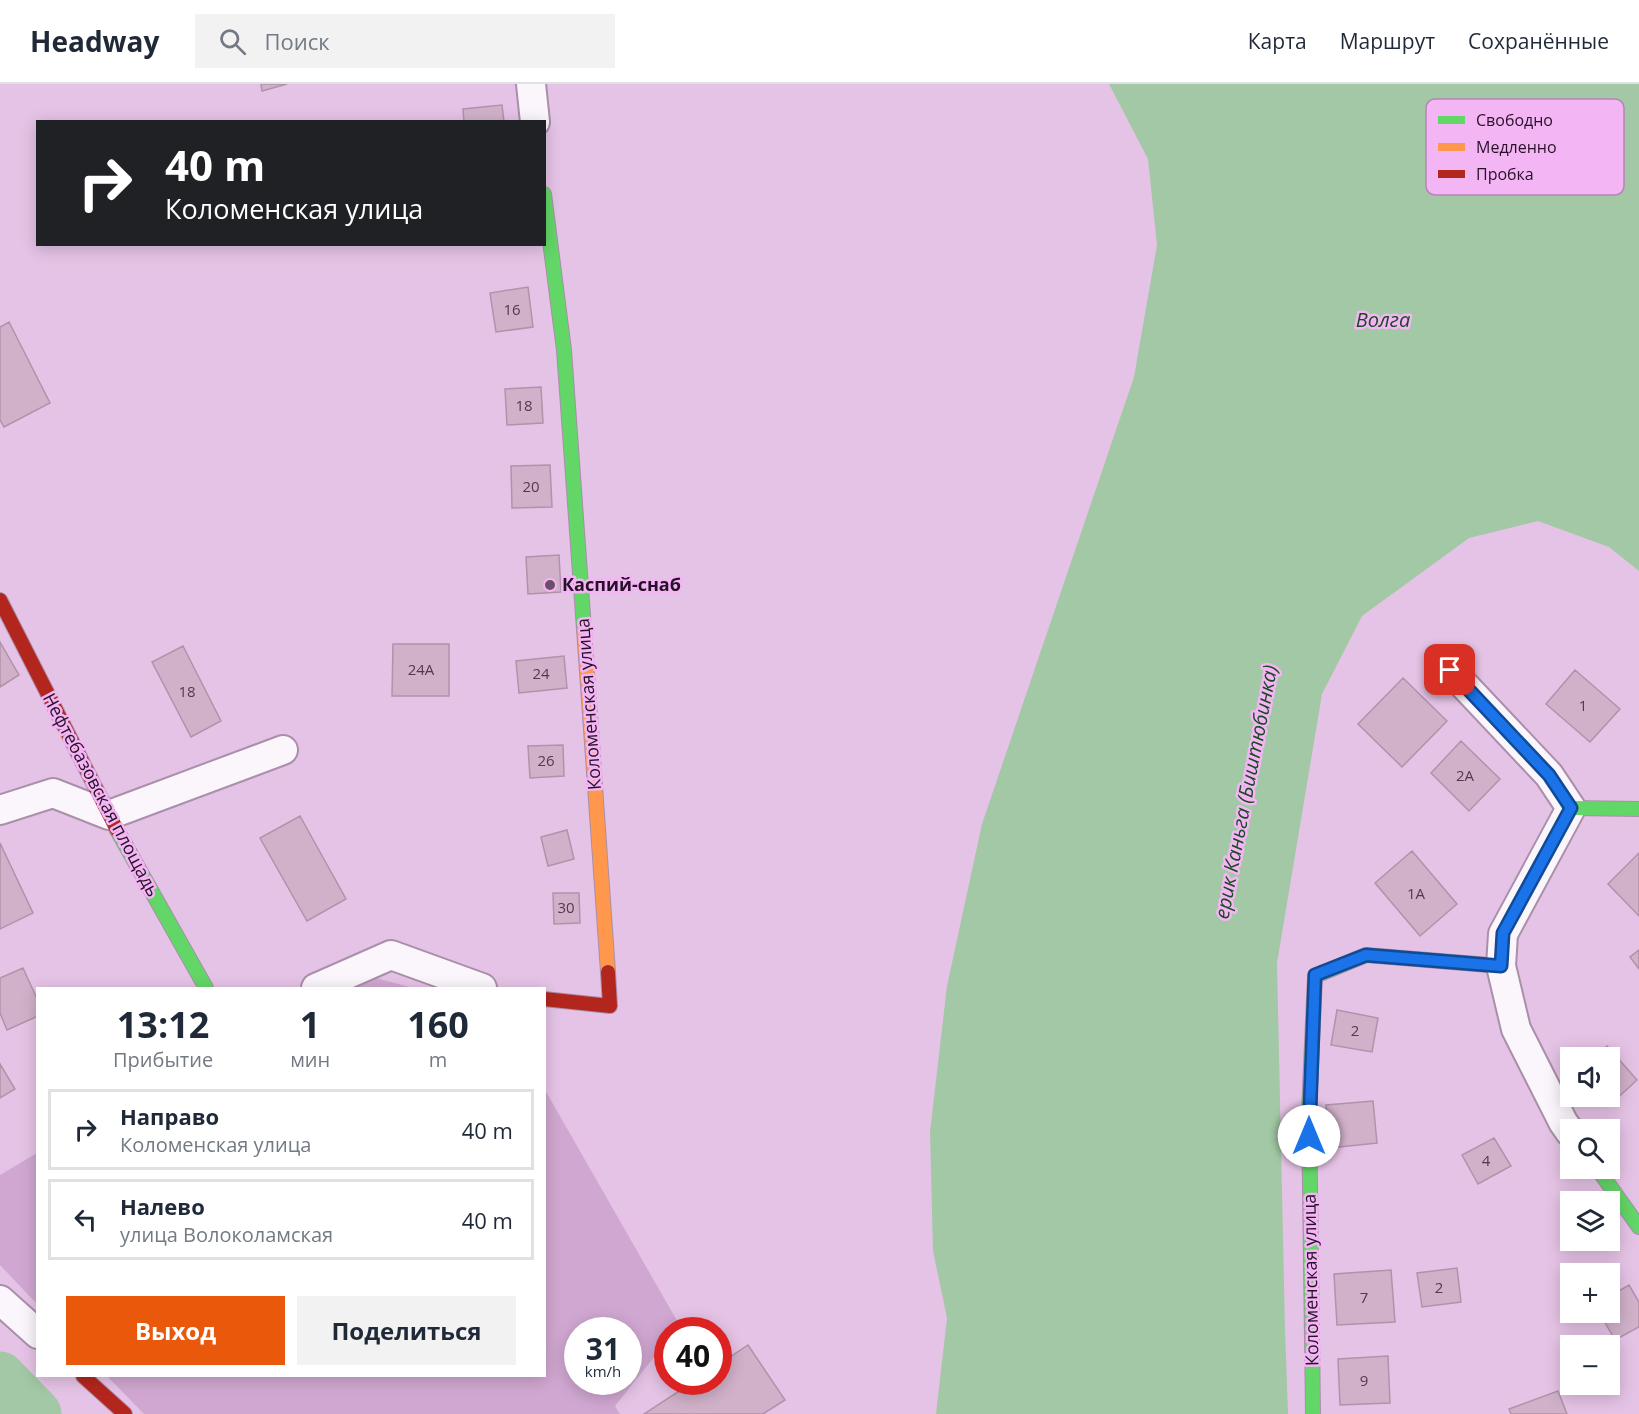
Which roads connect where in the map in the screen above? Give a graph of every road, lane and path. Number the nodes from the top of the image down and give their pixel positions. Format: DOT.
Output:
graph roads {
  1 [pos="531,84"];
  2 [pos="535,120"];
  3 [pos="546,210"];
  4 [pos="0,600"];
  5 [pos="1450,670"];
  6 [pos="283,750"];
  7 [pos="1571,808"];
  8 [pos="1639,809"];
  9 [pos="0,810"];
  10 [pos="109,815"];
  11 [pos="1501,966"];
  12 [pos="205,987"];
  13 [pos="318,987"];
  14 [pos="479,987"];
  15 [pos="546,999"];
  16 [pos="1561,1119"];
  17 [pos="1605,1179"];
  18 [pos="1639,1227"];
  19 [pos="0,1300"];
  20 [pos="36,1332"];
  21 [pos="84,1377"];
  22 [pos="125,1414"];
  23 [pos="1313,1414"];
  1 -- 2 [label="street"];
  3 -- 15 [label="street, Коломенская улица"];
  4 -- 10 [label="street, Нефтебазовская площадь"];
  5 -- 7 [label="street"];
  6 -- 10 [label="street"];
  7 -- 8 [label="street"];
  7 -- 11 [label="street"];
  9 -- 10 [label="street"];
  10 -- 12 [label="street, Нефтебазовская площадь"];
  11 -- 16 [label="street"];
  11 -- 23 [label="street, Коломенская улица"];
  13 -- 14 [label="street"];
  17 -- 18 [label="street"];
  19 -- 20 [label="street"];
  21 -- 22 [label="street"];
}
